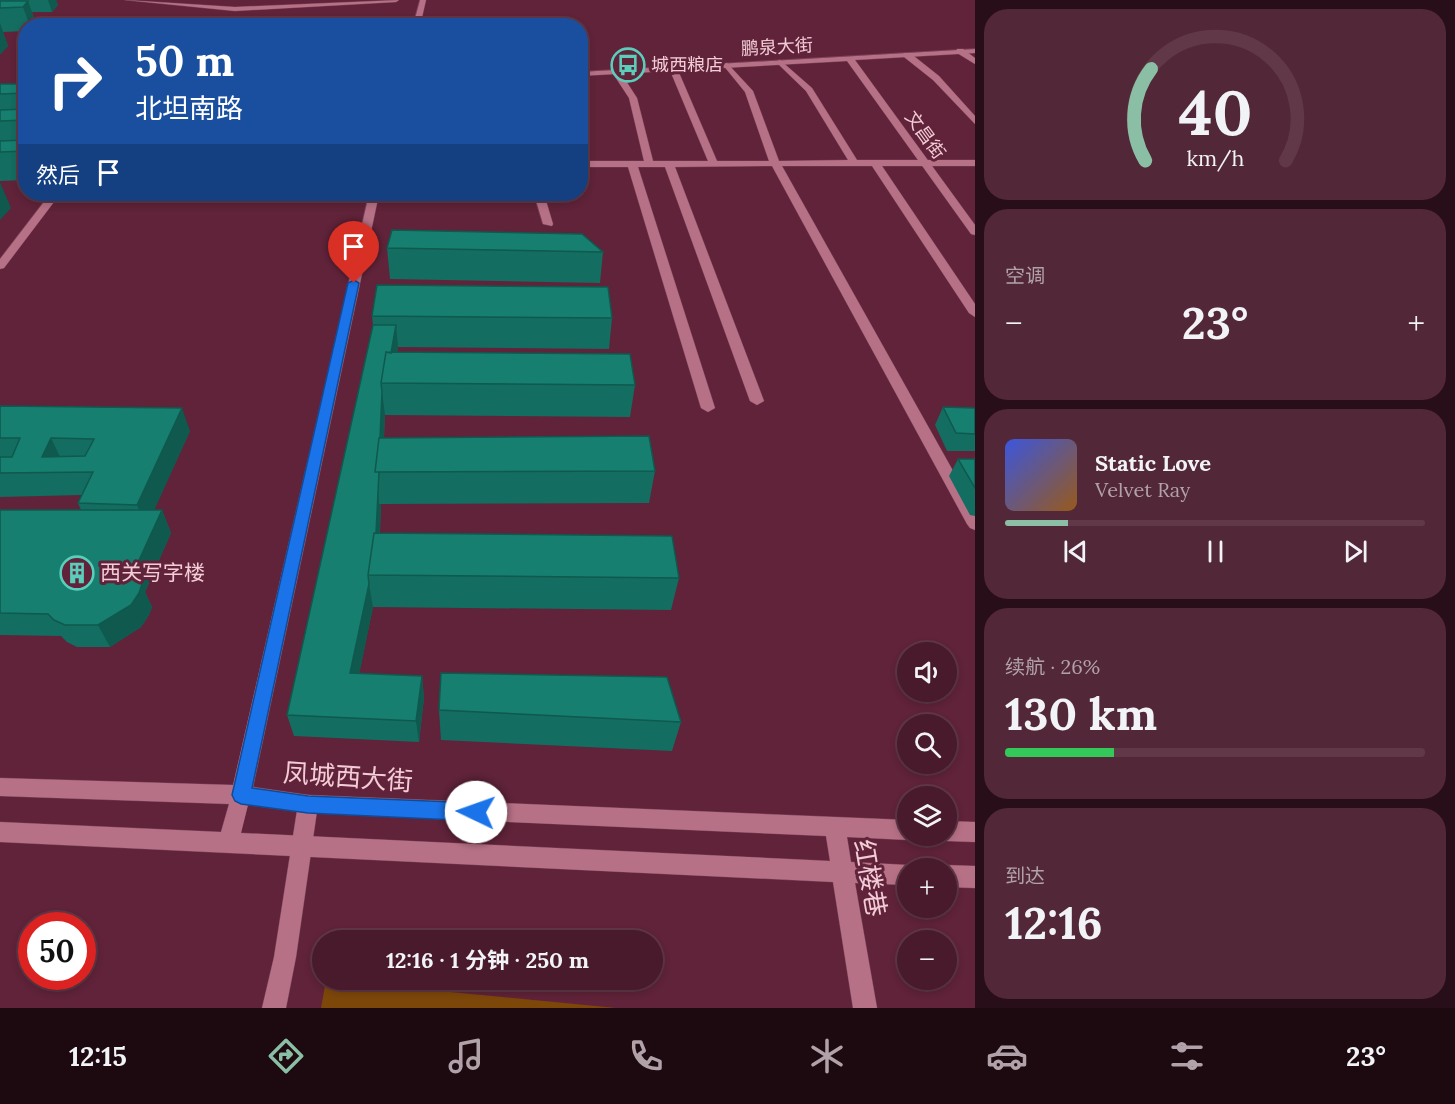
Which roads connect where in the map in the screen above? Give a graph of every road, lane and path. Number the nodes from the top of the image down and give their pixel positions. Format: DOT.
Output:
graph roads {
  1 [pos="128,0"];
  2 [pos="396,0"];
  3 [pos="423,0"];
  4 [pos="194,3"];
  5 [pos="418,18"];
  6 [pos="960,51"];
  7 [pos="975,51"];
  8 [pos="907,55"];
  9 [pos="849,58"];
  10 [pos="780,62"];
  11 [pos="975,62"];
  12 [pos="727,65"];
  13 [pos="673,68"];
  14 [pos="616,72"];
  15 [pos="588,74"];
  16 [pos="975,121"];
  17 [pos="854,163"];
  18 [pos="875,163"];
  19 [pos="975,163"];
  20 [pos="588,164"];
  21 [pos="632,164"];
  22 [pos="649,164"];
  23 [pos="669,164"];
  24 [pos="714,164"];
  25 [pos="775,164"];
  26 [pos="50,201"];
  27 [pos="372,201"];
  28 [pos="541,201"];
  29 [pos="548,224"];
  30 [pos="975,232"];
  31 [pos="0,266"];
  32 [pos="975,313"];
  33 [pos="757,401"];
  34 [pos="708,408"];
  35 [pos="975,524"];
  36 [pos="0,786"];
  37 [pos="241,795"];
  38 [pos="308,804"];
  39 [pos="835,828"];
  40 [pos="897,830"];
  41 [pos="957,831"];
  42 [pos="0,832"];
  43 [pos="975,832"];
  44 [pos="228,843"];
  45 [pos="302,846"];
  46 [pos="842,873"];
  47 [pos="897,875"];
  48 [pos="957,876"];
  49 [pos="975,877"];
  50 [pos="274,1008"];
  51 [pos="865,1008"];
  1 -- 4 [label="street"];
  2 -- 4 [label="street"];
  3 -- 5 [label="street"];
  6 -- 7 [label="street, 鹏泉大街"];
  6 -- 8 [label="street, 鹏泉大街"];
  6 -- 11 [label="street"];
  8 -- 9 [label="street, 鹏泉大街"];
  8 -- 16 [label="street"];
  9 -- 10 [label="street, 鹏泉大街"];
  9 -- 30 [label="street, 文昌街"];
  10 -- 12 [label="street, 鹏泉大街"];
  10 -- 17 [label="street"];
  12 -- 13 [label="street, 鹏泉大街"];
  12 -- 25 [label="street"];
  13 -- 14 [label="street, 鹏泉大街"];
  13 -- 24 [label="street"];
  14 -- 15 [label="street, 鹏泉大街"];
  14 -- 22 [label="street"];
  17 -- 18 [label="street"];
  17 -- 25 [label="street"];
  18 -- 19 [label="street"];
  18 -- 32 [label="street"];
  20 -- 21 [label="street"];
  21 -- 22 [label="street"];
  21 -- 34 [label="street"];
  22 -- 23 [label="street"];
  23 -- 24 [label="street"];
  23 -- 33 [label="street"];
  24 -- 25 [label="street"];
  25 -- 35 [label="street"];
  26 -- 31 [label="street"];
  27 -- 37 [label="street"];
  28 -- 29 [label="street"];
  36 -- 37 [label="street, 凤城西大街"];
  37 -- 38 [label="street, 凤城西大街"];
  37 -- 44 [label="street"];
  38 -- 39 [label="street, 凤城西大街"];
  38 -- 45 [label="street"];
  39 -- 40 [label="street, 凤城西大街"];
  39 -- 46 [label="street, 红楼巷"];
  41 -- 43 [label="street"];
  42 -- 44 [label="street"];
  44 -- 45 [label="street"];
  45 -- 46 [label="street"];
  45 -- 50 [label="street"];
  46 -- 47 [label="street"];
  46 -- 51 [label="street, 红楼巷"];
  48 -- 49 [label="street"];
}
